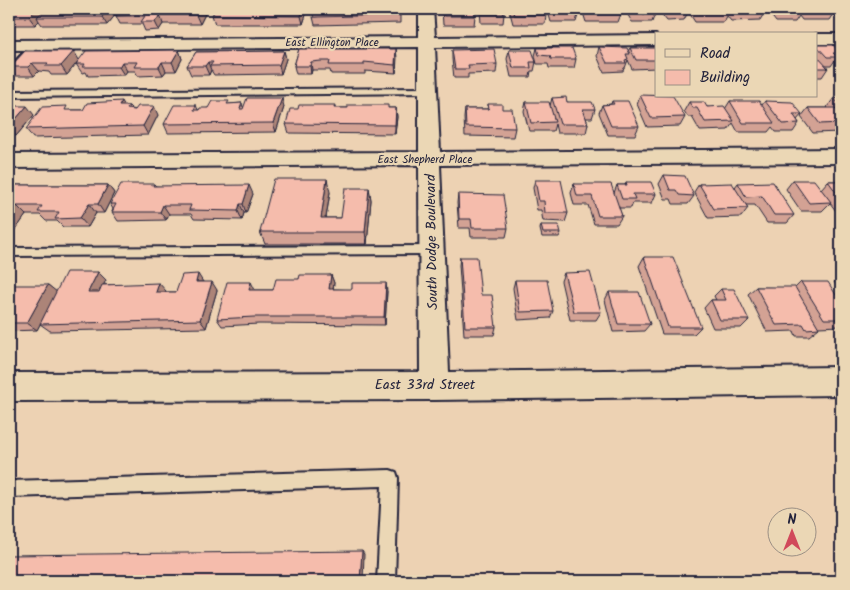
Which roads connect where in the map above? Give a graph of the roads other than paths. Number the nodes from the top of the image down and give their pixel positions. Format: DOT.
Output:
graph roads {
  1 [pos="426,9"];
  2 [pos="818,39"];
  3 [pos="841,39"];
  4 [pos="655,40"];
  5 [pos="427,42"];
  6 [pos="9,45"];
  7 [pos="35,45"];
  8 [pos="9,73"];
  9 [pos="429,91"];
  10 [pos="9,94"];
  11 [pos="841,156"];
  12 [pos="431,160"];
  13 [pos="9,161"];
  14 [pos="432,250"];
  15 [pos="9,252"];
  16 [pos="841,381"];
  17 [pos="435,386"];
  18 [pos="9,387"];
  19 [pos="9,489"];
  20 [pos="386,581"];
  1 -- 5 [label="street, South Dodge Boulevard"];
  2 -- 3 [label="street"];
  4 -- 5 [label="street, East Ellington Place"];
  5 -- 7 [label="street, East Ellington Place"];
  5 -- 9 [label="street, South Dodge Boulevard"];
  6 -- 7 [label="street, East Ellington Place"];
  7 -- 8 [label="lane"];
  9 -- 10 [label="lane"];
  9 -- 12 [label="street, South Dodge Boulevard"];
  11 -- 12 [label="street, East Shepherd Place"];
  12 -- 13 [label="street, East Shepherd Place"];
  12 -- 14 [label="street, South Dodge Boulevard"];
  14 -- 15 [label="lane"];
  14 -- 17 [label="street, South Dodge Boulevard"];
  16 -- 17 [label="street, East 33rd Street"];
  17 -- 18 [label="street, East 33rd Street"];
  19 -- 20 [label="lane"];
}
